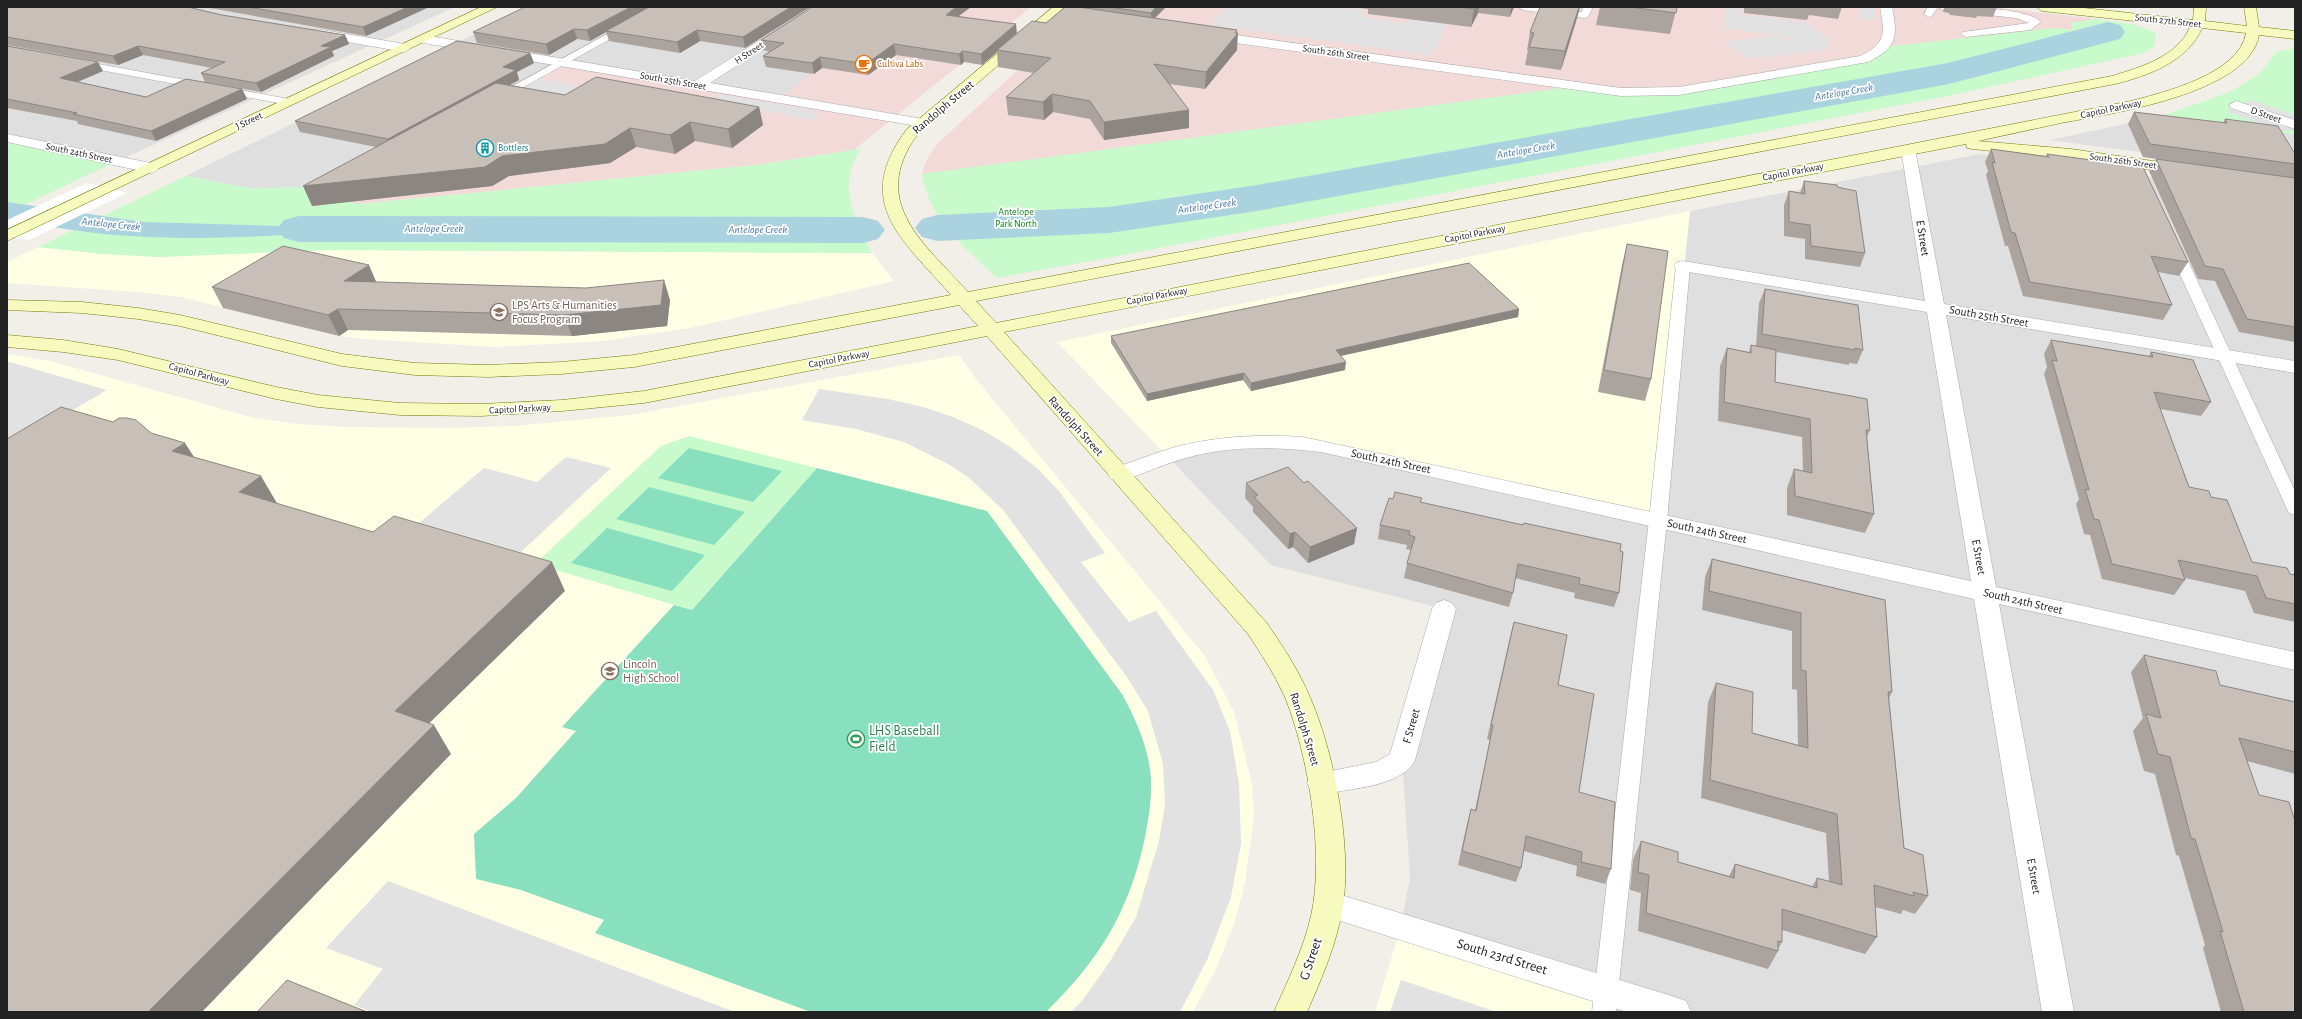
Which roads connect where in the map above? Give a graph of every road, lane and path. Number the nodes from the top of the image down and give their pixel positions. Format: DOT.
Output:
graph roads {
  1 [pos="491,7"];
  2 [pos="662,7"];
  3 [pos="821,7"];
  4 [pos="1523,7"];
  5 [pos="1588,7"];
  6 [pos="1886,7"];
  7 [pos="1943,7"];
  8 [pos="2042,7"];
  9 [pos="2187,10"];
  10 [pos="1059,12"];
  11 [pos="2251,12"];
  12 [pos="2215,13"];
  13 [pos="2200,14"];
  14 [pos="2237,15"];
  15 [pos="2265,18"];
  16 [pos="302,30"];
  17 [pos="2254,31"];
  18 [pos="1197,34"];
  19 [pos="1966,34"];
  20 [pos="2295,35"];
  21 [pos="423,39"];
  22 [pos="2295,42"];
  23 [pos="405,48"];
  24 [pos="64,60"];
  25 [pos="562,62"];
  26 [pos="2229,68"];
  27 [pos="698,85"];
  28 [pos="2016,100"];
  29 [pos="289,102"];
  30 [pos="486,103"];
  31 [pos="2236,105"];
  32 [pos="923,123"];
  33 [pos="2295,125"];
  34 [pos="2025,126"];
  35 [pos="7,138"];
  36 [pos="1942,144"];
  37 [pos="1908,150"];
  38 [pos="2071,154"];
  39 [pos="151,168"];
  40 [pos="2200,172"];
  41 [pos="7,236"];
  42 [pos="2170,238"];
  43 [pos="1683,266"];
  44 [pos="963,299"];
  45 [pos="7,305"];
  46 [pos="1935,306"];
  47 [pos="990,329"];
  48 [pos="7,341"];
  49 [pos="2223,355"];
  50 [pos="2295,368"];
  51 [pos="1119,474"];
  52 [pos="2295,509"];
  53 [pos="1658,520"];
  54 [pos="1985,592"];
  55 [pos="1444,609"];
  56 [pos="2295,661"];
  57 [pos="1321,783"];
  58 [pos="1328,904"];
  59 [pos="1605,1001"];
  60 [pos="1290,1012"];
  61 [pos="1675,1012"];
  62 [pos="2058,1012"];
  1 -- 21 [label="main road, J Street"];
  2 -- 25 [label="lane"];
  3 -- 27 [label="street, H Street"];
  4 -- 5 [label="lane"];
  6 -- 18 [label="street, South 26th Street"];
  7 -- 19 [label="lane"];
  8 -- 13 [label="main road, South 27th Street"];
  9 -- 13 [label="main road, South 27th Street"];
  10 -- 32 [label="main road, Randolph Street"];
  11 -- 14 [label="main road"];
  11 -- 15 [label="main road"];
  11 -- 17 [label="main road"];
  12 -- 13 [label="main road, South 27th Street"];
  13 -- 17 [label="main road, South 27th Street"];
  13 -- 28 [label="main road"];
  16 -- 23 [label="street"];
  17 -- 20 [label="main road, South 27th Street"];
  17 -- 26 [label="main road, Capitol Parkway"];
  21 -- 23 [label="main road, J Street"];
  21 -- 25 [label="street, South 25th Street"];
  22 -- 26 [label="main road"];
  23 -- 29 [label="main road, J Street"];
  24 -- 29 [label="lane"];
  25 -- 27 [label="street, South 25th Street"];
  25 -- 30 [label="lane"];
  26 -- 34 [label="main road, Capitol Parkway"];
  27 -- 32 [label="street, South 25th Street"];
  28 -- 37 [label="main road"];
  28 -- 44 [label="main road"];
  29 -- 39 [label="main road, J Street"];
  31 -- 33 [label="street, D Street"];
  32 -- 44 [label="main road, Randolph Street"];
  34 -- 36 [label="main road, Capitol Parkway"];
  34 -- 38 [label="main road, South 26th Street"];
  35 -- 39 [label="street, South 24th Street"];
  36 -- 37 [label="main road, Capitol Parkway"];
  36 -- 38 [label="main road, South 26th Street"];
  37 -- 46 [label="street, E Street"];
  37 -- 47 [label="main road, Capitol Parkway"];
  38 -- 40 [label="main road, South 26th Street"];
  39 -- 41 [label="main road, J Street"];
  42 -- 49 [label="lane"];
  43 -- 46 [label="street, South 25th Street"];
  43 -- 53 [label="lane"];
  44 -- 45 [label="main road"];
  44 -- 47 [label="main road, Randolph Street"];
  46 -- 49 [label="street, South 25th Street"];
  46 -- 54 [label="street, E Street"];
  47 -- 48 [label="main road, Capitol Parkway"];
  47 -- 51 [label="main road, Randolph Street"];
  49 -- 50 [label="street, South 25th Street"];
  49 -- 52 [label="lane"];
  51 -- 53 [label="street, South 24th Street"];
  51 -- 57 [label="main road, Randolph Street"];
  53 -- 54 [label="street, South 24th Street"];
  53 -- 59 [label="lane"];
  54 -- 56 [label="street, South 24th Street"];
  54 -- 62 [label="street, E Street"];
  55 -- 57 [label="street, F Street"];
  57 -- 58 [label="main road, Randolph Street"];
  58 -- 59 [label="street, South 23rd Street"];
  58 -- 60 [label="main road, G Street"];
  59 -- 61 [label="street, South 23rd Street"];
}
